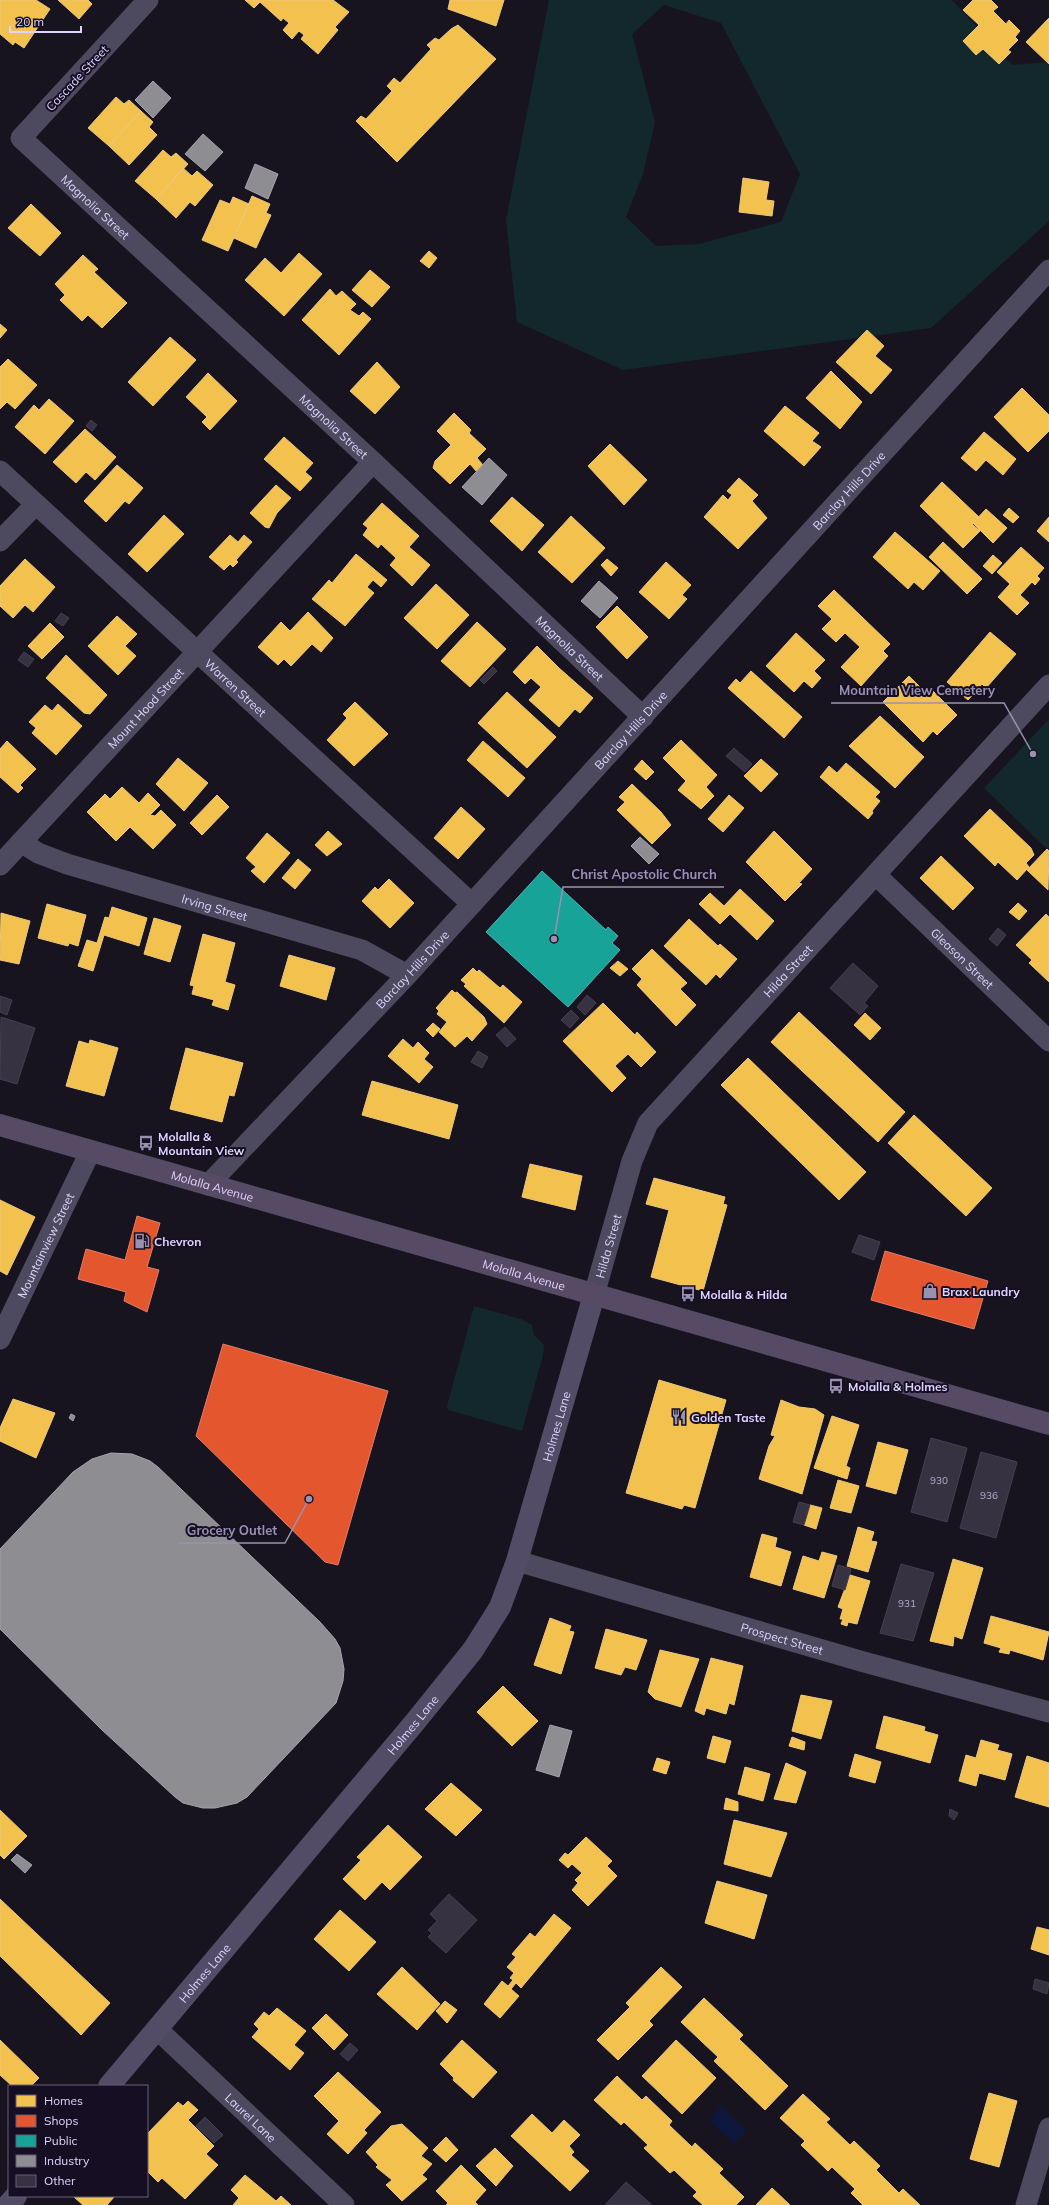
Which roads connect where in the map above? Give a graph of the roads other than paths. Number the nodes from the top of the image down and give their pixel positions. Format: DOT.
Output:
graph roads {
  1 [pos="148,0"];
  2 [pos="21,138"];
  3 [pos="1049,270"];
  4 [pos="373,462"];
  5 [pos="0,470"];
  6 [pos="36,504"];
  7 [pos="0,541"];
  8 [pos="197,652"];
  9 [pos="1049,685"];
  10 [pos="643,717"];
  11 [pos="21,842"];
  12 [pos="0,865"];
  13 [pos="876,875"];
  14 [pos="472,904"];
  15 [pos="407,975"];
  16 [pos="1049,1041"];
  17 [pos="0,1125"];
  18 [pos="90,1152"];
  19 [pos="208,1185"];
  20 [pos="594,1295"];
  21 [pos="0,1339"];
  22 [pos="1049,1424"];
  23 [pos="517,1561"];
  24 [pos="1049,1712"];
  25 [pos="157,2029"];
  26 [pos="110,2085"];
  27 [pos="1049,2128"];
  28 [pos="15,2197"];
  29 [pos="8,2205"];
  30 [pos="344,2205"];
  31 [pos="1026,2205"];
  1 -- 2 [label="street, Cascade Street"];
  2 -- 4 [label="street, Magnolia Street"];
  3 -- 10 [label="street, Barclay Hills Drive"];
  4 -- 8 [label="street, Mount Hood Street"];
  4 -- 10 [label="street, Magnolia Street"];
  5 -- 6 [label="street, Warren Street"];
  6 -- 7 [label="street"];
  6 -- 8 [label="street, Warren Street"];
  8 -- 11 [label="street, Mount Hood Street"];
  8 -- 14 [label="street, Warren Street"];
  9 -- 13 [label="street, Hilda Street"];
  10 -- 14 [label="street, Barclay Hills Drive"];
  11 -- 12 [label="street, Mount Hood Street"];
  11 -- 15 [label="street, Irving Street"];
  13 -- 16 [label="street, Gleason Street"];
  13 -- 20 [label="street, Hilda Street"];
  14 -- 15 [label="street, Barclay Hills Drive"];
  15 -- 19 [label="street, Barclay Hills Drive"];
  17 -- 18 [label="main road, Molalla Avenue"];
  18 -- 19 [label="main road, Molalla Avenue"];
  18 -- 21 [label="street, Mountainview Street"];
  19 -- 20 [label="main road, Molalla Avenue"];
  20 -- 22 [label="main road, Molalla Avenue"];
  20 -- 23 [label="street, Holmes Lane"];
  23 -- 24 [label="street, Prospect Street"];
  23 -- 25 [label="street, Holmes Lane"];
  25 -- 26 [label="street, Holmes Lane"];
  25 -- 30 [label="street, Laurel Lane"];
  27 -- 31 [label="street"];
  28 -- 29 [label="street"];
}
